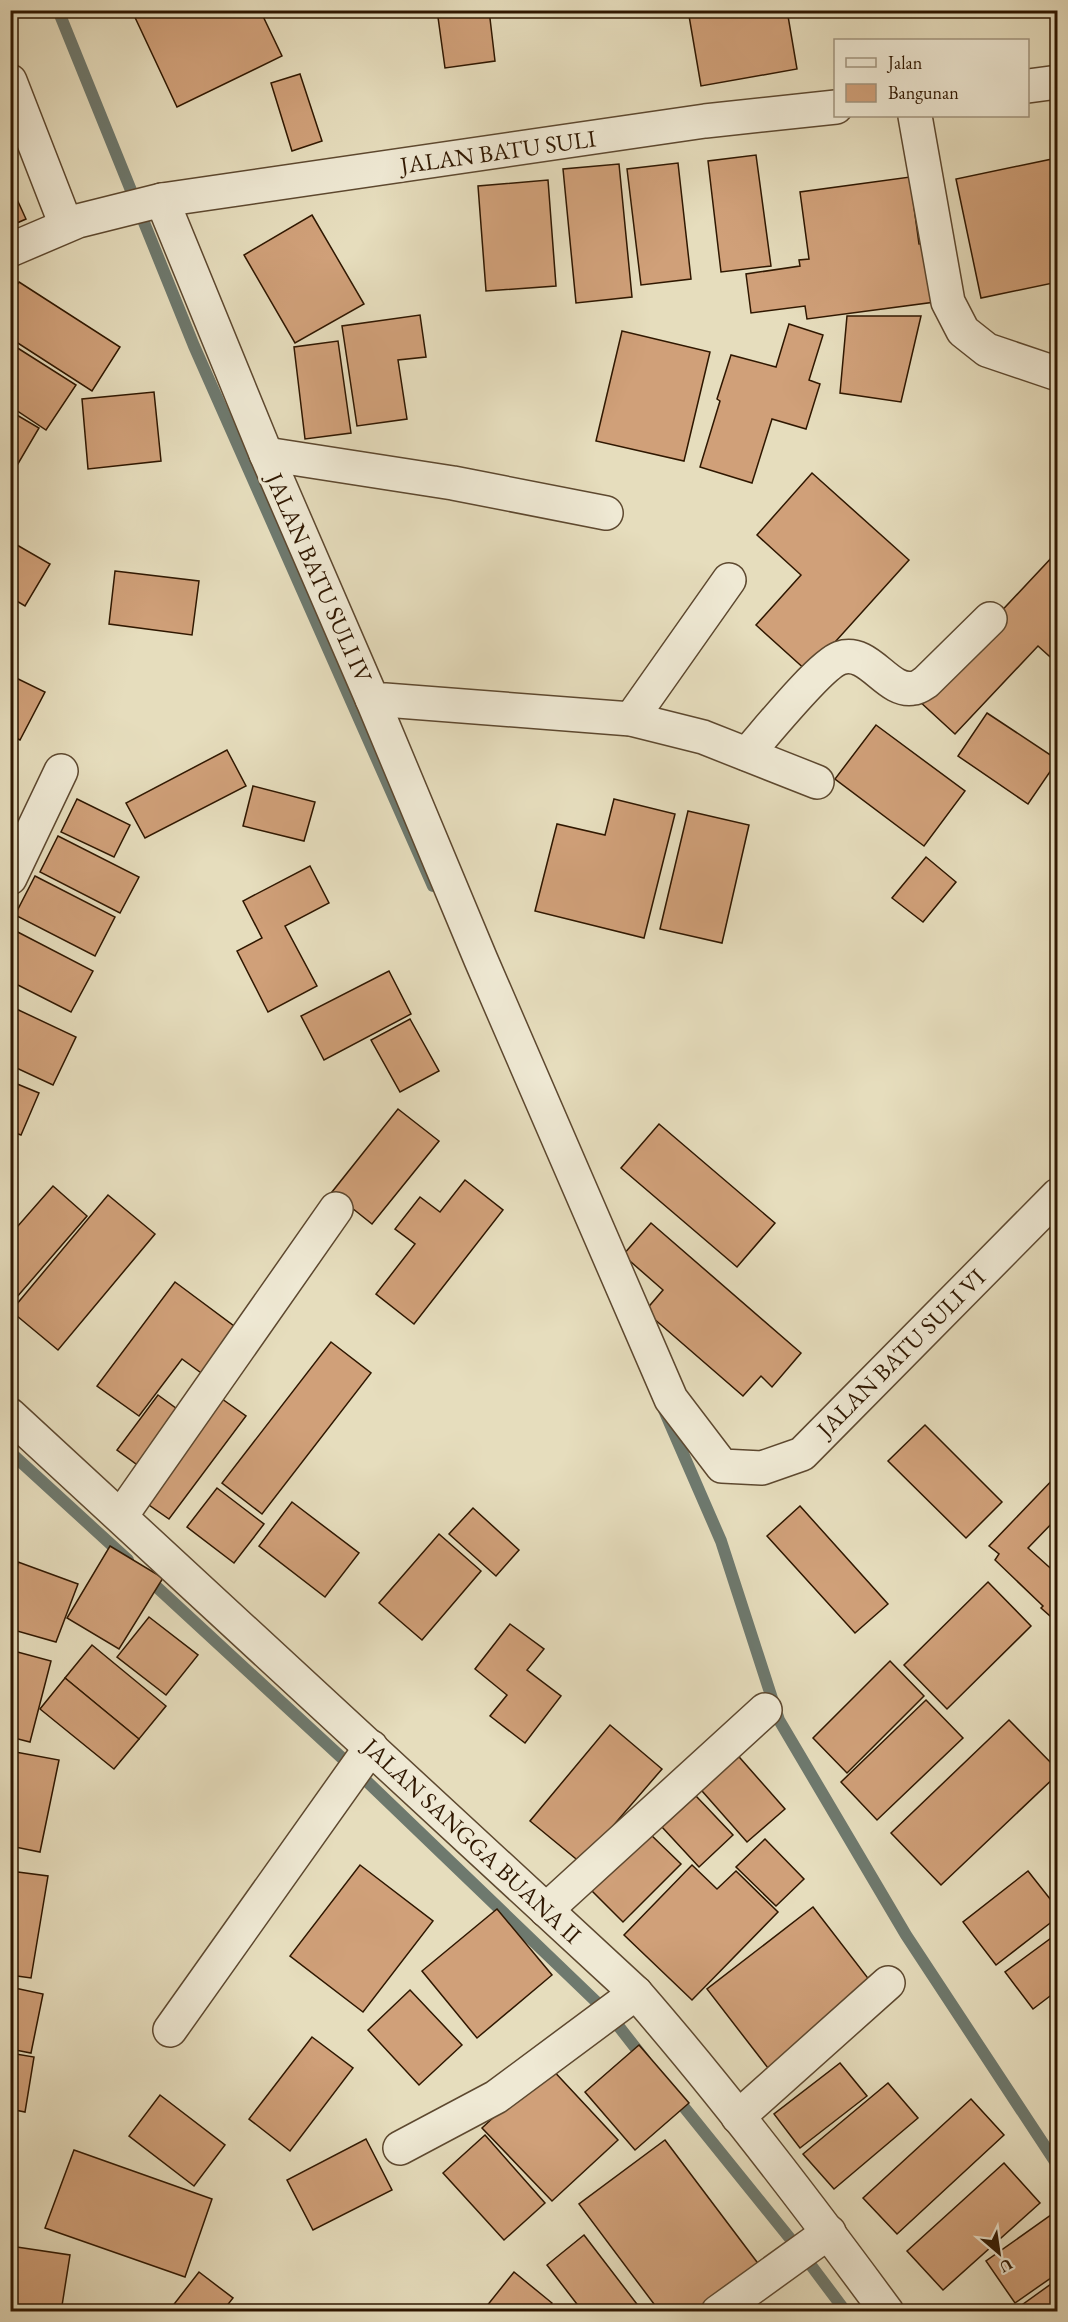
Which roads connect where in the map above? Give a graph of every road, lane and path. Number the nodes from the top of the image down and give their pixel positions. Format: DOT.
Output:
graph roads {
  1 [pos="10,81"];
  2 [pos="1058,82"];
  3 [pos="1029,86"];
  4 [pos="834,107"];
  5 [pos="915,117"];
  6 [pos="156,202"];
  7 [pos="72,223"];
  8 [pos="10,250"];
  9 [pos="1058,374"];
  10 [pos="266,454"];
  11 [pos="606,513"];
  12 [pos="729,580"];
  13 [pos="990,619"];
  14 [pos="372,699"];
  15 [pos="631,718"];
  16 [pos="747,754"];
  17 [pos="62,771"];
  18 [pos="817,782"];
  19 [pos="10,878"];
  20 [pos="1058,1195"];
  21 [pos="336,1209"];
  22 [pos="10,1415"];
  23 [pos="121,1516"];
  24 [pos="765,1710"];
  25 [pos="371,1747"];
  26 [pos="546,1910"];
  27 [pos="888,1983"];
  28 [pos="636,1993"];
  29 [pos="170,2030"];
  30 [pos="738,2117"];
  31 [pos="400,2148"];
  32 [pos="829,2232"];
  33 [pos="718,2312"];
  34 [pos="887,2312"];
  1 -- 7 [label="street"];
  2 -- 3 [label="street"];
  4 -- 6 [label="street, JALAN BATU SULI"];
  5 -- 9 [label="street"];
  6 -- 7 [label="street, JALAN BATU SULI"];
  6 -- 10 [label="street, JALAN BATU SULI IV"];
  7 -- 8 [label="street"];
  10 -- 11 [label="street"];
  10 -- 14 [label="street, JALAN BATU SULI IV"];
  12 -- 15 [label="street"];
  13 -- 16 [label="street"];
  14 -- 15 [label="street, JALAN BATU SULI IV"];
  14 -- 20 [label="street, JALAN BATU SULI VI"];
  15 -- 16 [label="street, JALAN BATU SULI IV"];
  16 -- 18 [label="street, JALAN BATU SULI IV"];
  17 -- 19 [label="street"];
  21 -- 23 [label="street"];
  22 -- 23 [label="street, JALAN SANGGA BUANA II"];
  23 -- 25 [label="street, JALAN SANGGA BUANA II"];
  24 -- 26 [label="street"];
  25 -- 26 [label="street, JALAN SANGGA BUANA II"];
  25 -- 29 [label="street"];
  26 -- 28 [label="street, JALAN SANGGA BUANA II"];
  27 -- 30 [label="street"];
  28 -- 30 [label="street, JALAN SANGGA BUANA II"];
  28 -- 31 [label="street"];
  30 -- 32 [label="street, JALAN SANGGA BUANA II"];
  32 -- 33 [label="street"];
  32 -- 34 [label="street, JALAN SANGGA BUANA II"];
}
